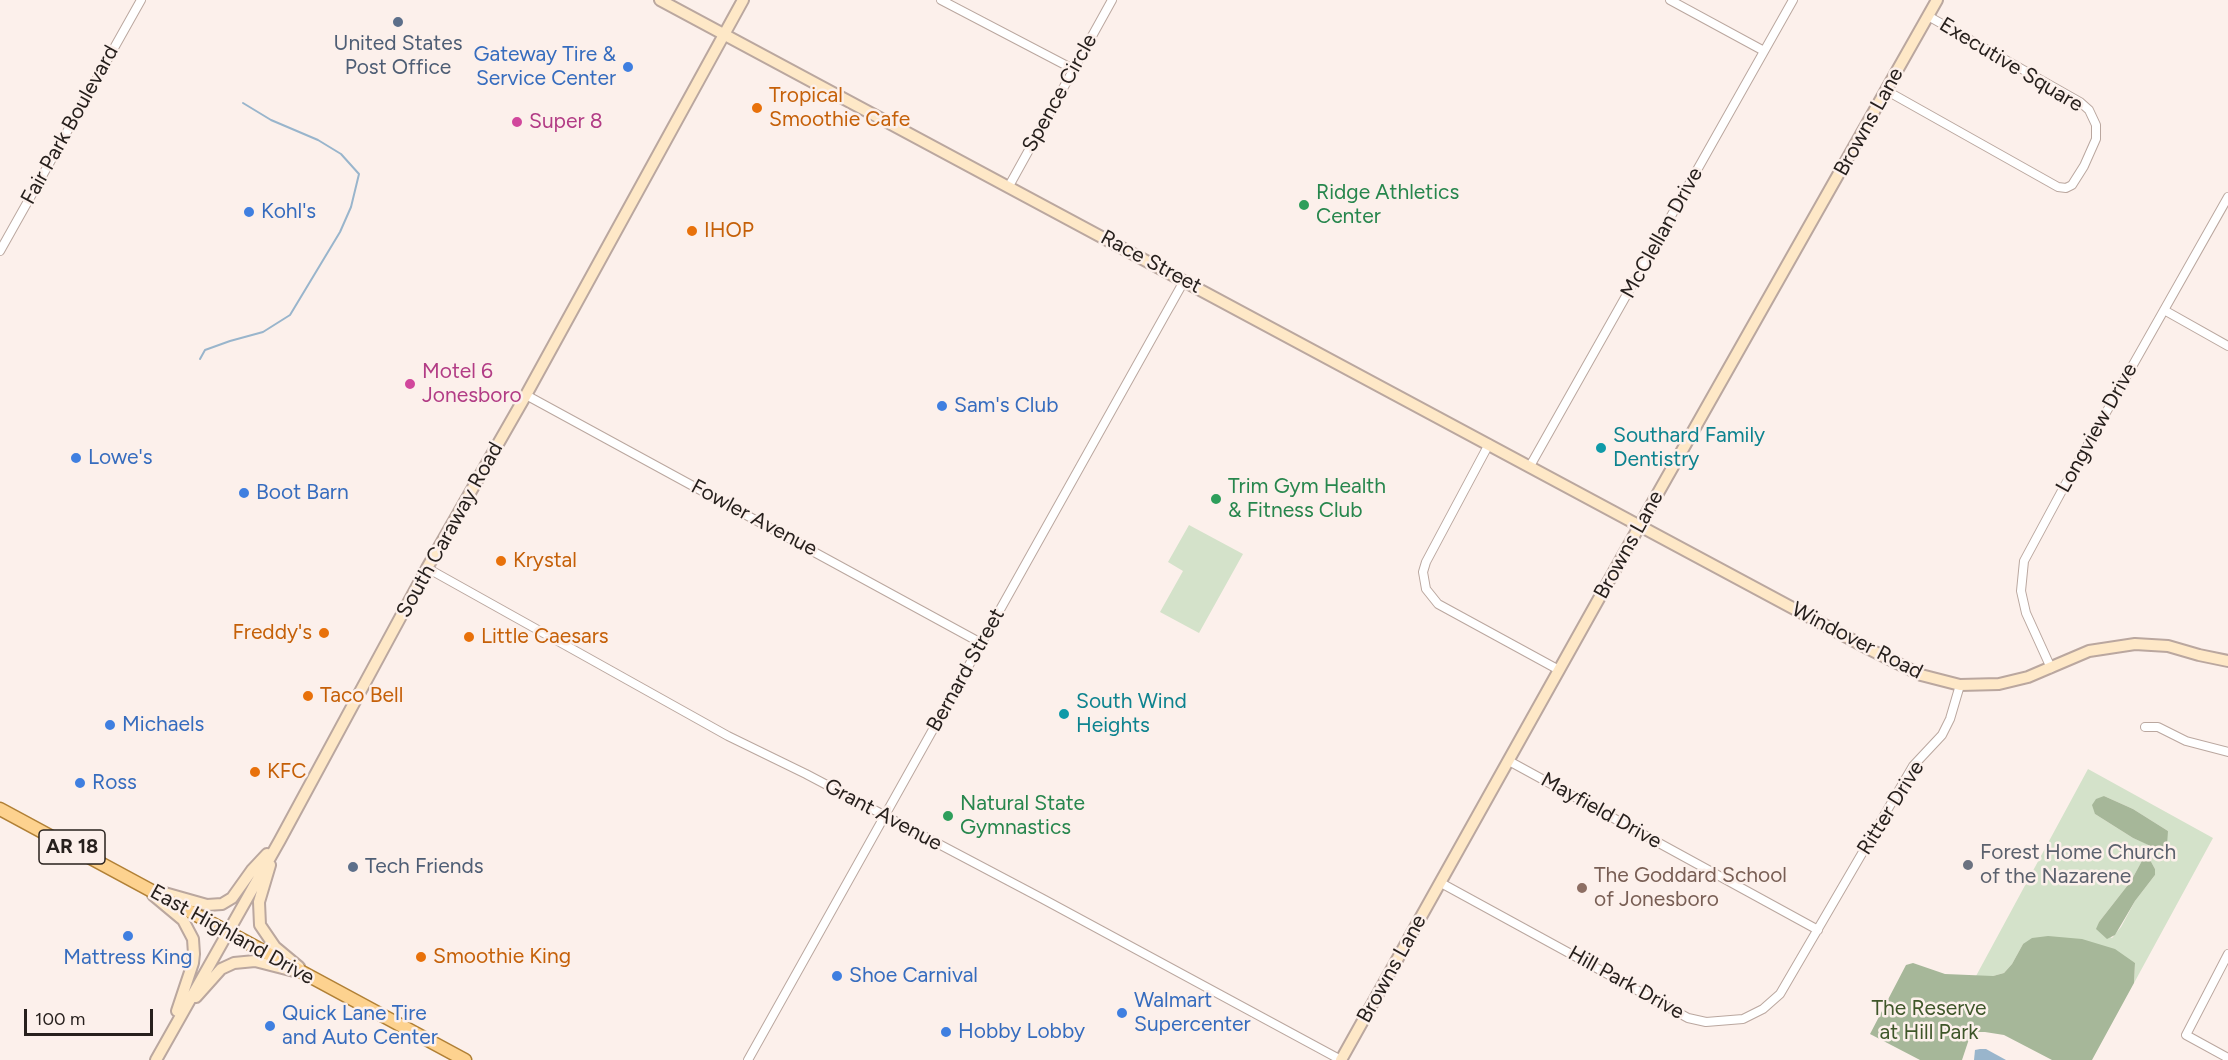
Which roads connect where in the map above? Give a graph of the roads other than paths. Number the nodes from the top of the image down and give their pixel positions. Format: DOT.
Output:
graph roads {
  1 [pos="141,0"];
  2 [pos="660,0"];
  3 [pos="743,0"];
  4 [pos="941,0"];
  5 [pos="1112,0"];
  6 [pos="1670,0"];
  7 [pos="1793,0"];
  8 [pos="1937,0"];
  9 [pos="1928,16"];
  10 [pos="724,34"];
  11 [pos="1764,51"];
  12 [pos="1073,69"];
  13 [pos="1887,91"];
  14 [pos="1009,186"];
  15 [pos="2228,197"];
  16 [pos="0,250"];
  17 [pos="1184,280"];
  18 [pos="2164,310"];
  19 [pos="2228,346"];
  20 [pos="526,395"];
  21 [pos="1489,444"];
  22 [pos="1530,466"];
  23 [pos="1640,525"];
  24 [pos="427,568"];
  25 [pos="981,643"];
  26 [pos="2228,661"];
  27 [pos="2051,668"];
  28 [pos="1560,670"];
  29 [pos="1960,685"];
  30 [pos="2145,727"];
  31 [pos="2228,752"];
  32 [pos="1509,761"];
  33 [pos="2,813"];
  34 [pos="884,816"];
  35 [pos="280,840"];
  36 [pos="1441,883"];
  37 [pos="143,887"];
  38 [pos="1818,930"];
  39 [pos="227,932"];
  40 [pos="2228,954"];
  41 [pos="304,974"];
  42 [pos="170,1034"];
  43 [pos="2228,1058"];
  44 [pos="156,1060"];
  45 [pos="465,1060"];
  46 [pos="748,1060"];
  47 [pos="1341,1060"];
  1 -- 16 [label="street, Fair Park Boulevard"];
  2 -- 10 [label="street, Race Street"];
  3 -- 10 [label="street, South Caraway Road"];
  4 -- 12 [label="street"];
  5 -- 12 [label="street, Spence Circle"];
  6 -- 11 [label="street"];
  7 -- 11 [label="street, McClellan Drive"];
  8 -- 9 [label="street, Browns Lane"];
  9 -- 13 [label="street, Browns Lane"];
  9 -- 13 [label="street, Executive Square"];
  10 -- 14 [label="street, Race Street"];
  10 -- 20 [label="street, South Caraway Road"];
  11 -- 22 [label="street, McClellan Drive"];
  12 -- 14 [label="street, Spence Circle"];
  13 -- 23 [label="street, Browns Lane"];
  14 -- 17 [label="street, Race Street"];
  15 -- 18 [label="street, Longview Drive"];
  17 -- 21 [label="street, Race Street"];
  17 -- 25 [label="street, Bernard Street"];
  18 -- 19 [label="street"];
  18 -- 27 [label="street, Longview Drive"];
  20 -- 24 [label="street, South Caraway Road"];
  20 -- 25 [label="street, Fowler Avenue"];
  21 -- 22 [label="street, Race Street"];
  21 -- 28 [label="street"];
  22 -- 23 [label="street, Race Street"];
  23 -- 28 [label="street, Browns Lane"];
  23 -- 29 [label="street, Windover Road"];
  24 -- 34 [label="street, Grant Avenue"];
  24 -- 35 [label="street, South Caraway Road"];
  25 -- 34 [label="street, Bernard Street"];
  26 -- 27 [label="street, Windover Road"];
  27 -- 29 [label="street, Windover Road"];
  28 -- 32 [label="street, Browns Lane"];
  29 -- 38 [label="street, Ritter Drive"];
  30 -- 31 [label="street"];
  32 -- 36 [label="street, Browns Lane"];
  32 -- 38 [label="street, Mayfield Drive"];
  33 -- 37 [label="main road, East Highland Drive / AR 18"];
  34 -- 46 [label="street, Bernard Street"];
  34 -- 47 [label="street, Grant Avenue"];
  35 -- 37 [label="street"];
  35 -- 39 [label="street, South Caraway Road"];
  35 -- 41 [label="street"];
  36 -- 38 [label="street, Hill Park Drive"];
  36 -- 47 [label="street, Browns Lane"];
  37 -- 39 [label="main road, East Highland Drive / AR 18"];
  37 -- 42 [label="street"];
  39 -- 41 [label="main road, East Highland Drive / AR 18"];
  39 -- 42 [label="street, South Caraway Road"];
  40 -- 43 [label="street"];
  41 -- 42 [label="street"];
  41 -- 45 [label="main road, East Highland Drive / AR 18"];
  42 -- 44 [label="street, South Caraway Road"];
}
